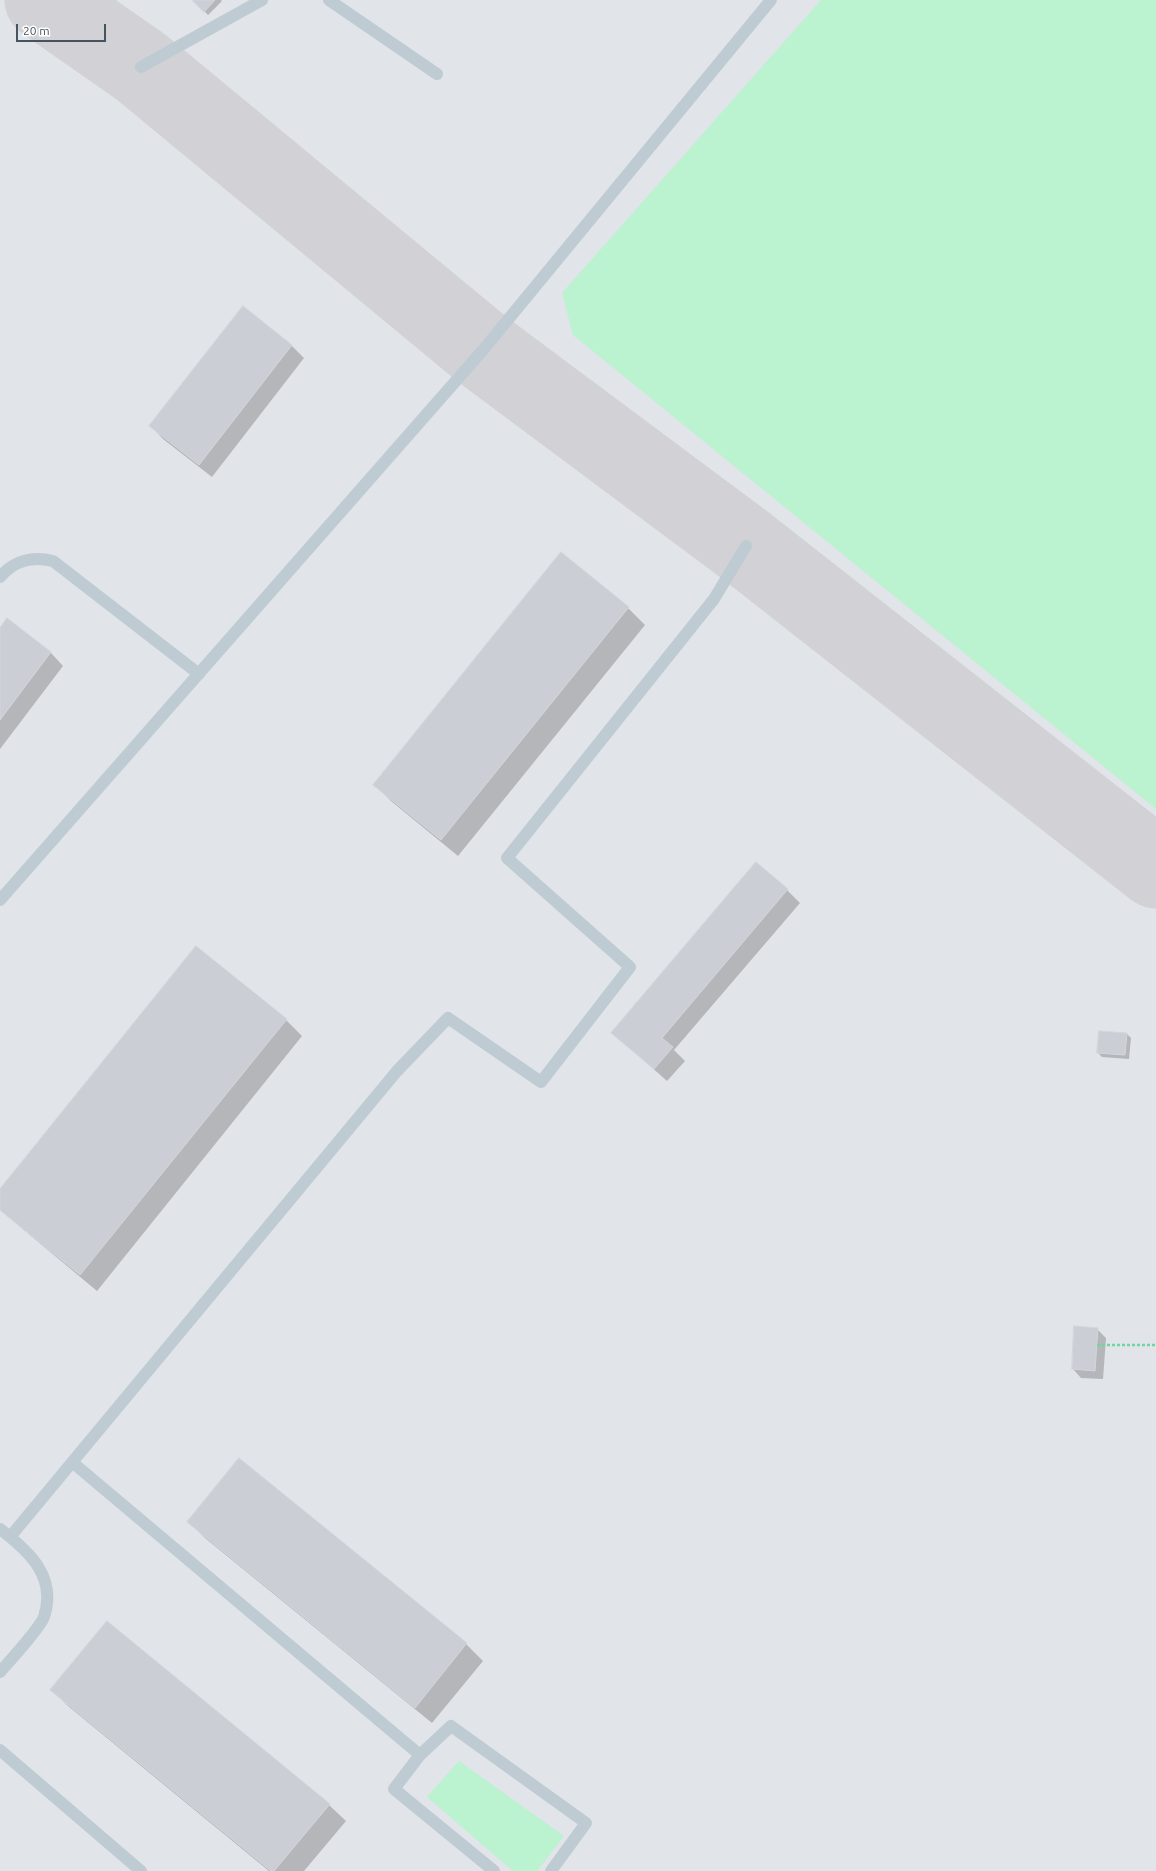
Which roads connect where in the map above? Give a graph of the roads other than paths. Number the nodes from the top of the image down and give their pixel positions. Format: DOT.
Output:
graph roads {
  1 [pos="262,0"];
  2 [pos="329,0"];
  3 [pos="771,0"];
  4 [pos="141,66"];
  5 [pos="437,74"];
  6 [pos="746,546"];
  7 [pos="0,577"];
  8 [pos="199,674"];
  9 [pos="0,900"];
  10 [pos="72,1462"];
  11 [pos="0,1529"];
  12 [pos="10,1537"];
  13 [pos="0,1672"];
  14 [pos="0,1750"];
  15 [pos="420,1754"];
  16 [pos="141,1871"];
  17 [pos="494,1871"];
  18 [pos="551,1871"];
  1 -- 4 [label="lane"];
  2 -- 5 [label="lane"];
  3 -- 8 [label="lane"];
  6 -- 10 [label="lane"];
  7 -- 8 [label="lane"];
  8 -- 9 [label="lane"];
  10 -- 12 [label="lane"];
  10 -- 15 [label="lane"];
  11 -- 12 [label="lane"];
  12 -- 13 [label="lane"];
  14 -- 16 [label="lane"];
  15 -- 17 [label="lane"];
  15 -- 18 [label="lane"];
}
